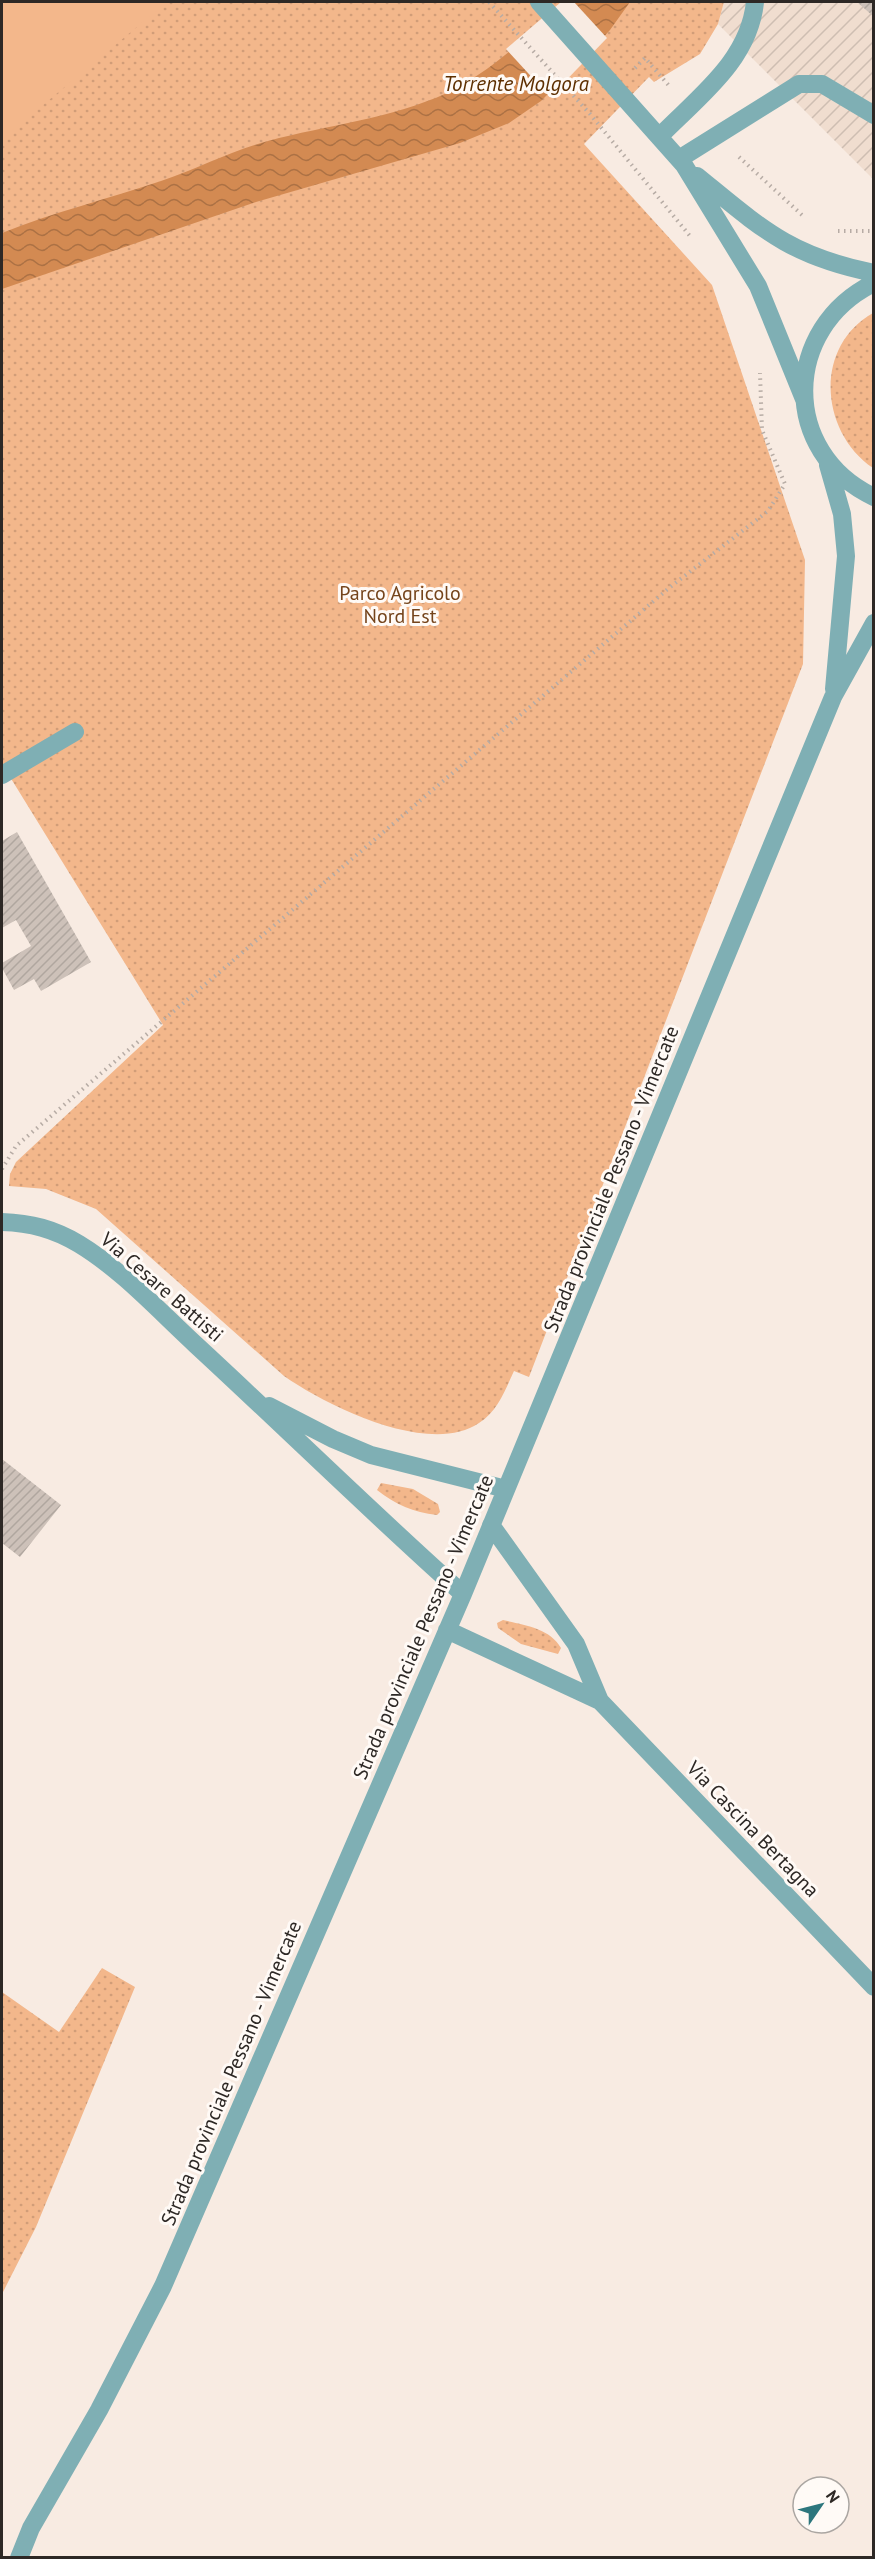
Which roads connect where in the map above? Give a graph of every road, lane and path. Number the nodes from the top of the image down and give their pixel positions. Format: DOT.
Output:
graph roads {
  1 [pos="489,2"];
  2 [pos="539,2"];
  3 [pos="755,2"];
  4 [pos="873,115"];
  5 [pos="659,137"];
  6 [pos="681,162"];
  7 [pos="694,241"];
  8 [pos="873,273"];
  9 [pos="873,283"];
  10 [pos="758,366"];
  11 [pos="804,399"];
  12 [pos="827,460"];
  13 [pos="873,497"];
  14 [pos="873,622"];
  15 [pos="833,697"];
  16 [pos="75,732"];
  17 [pos="2,775"];
  18 [pos="2,1169"];
  19 [pos="2,1221"];
  20 [pos="249,1395"];
  21 [pos="506,1489"];
  22 [pos="491,1525"];
  23 [pos="463,1594"];
  24 [pos="447,1630"];
  25 [pos="600,1701"];
  26 [pos="873,1988"];
  27 [pos="19,2558"];
  1 -- 7 [label="path"];
  2 -- 5 [label="street"];
  3 -- 5 [label="street"];
  4 -- 6 [label="street"];
  5 -- 6 [label="street"];
  6 -- 8 [label="street"];
  6 -- 11 [label="street"];
  9 -- 11 [label="street"];
  10 -- 18 [label="path"];
  11 -- 12 [label="street"];
  12 -- 13 [label="street"];
  12 -- 15 [label="street, Strada provinciale Pessano - Vimercate"];
  14 -- 15 [label="street, Strada provinciale Pessano - Vimercate"];
  15 -- 21 [label="street, Strada provinciale Pessano - Vimercate"];
  16 -- 17 [label="street"];
  19 -- 20 [label="street, Via Cesare Battisti"];
  20 -- 21 [label="street, Via Cesare Battisti"];
  20 -- 23 [label="street, Via Cesare Battisti"];
  21 -- 22 [label="street, Strada provinciale Pessano - Vimercate"];
  22 -- 23 [label="street, Strada provinciale Pessano - Vimercate"];
  22 -- 25 [label="street, Via Cascina Bertagna"];
  23 -- 24 [label="street, Strada provinciale Pessano - Vimercate"];
  24 -- 25 [label="street, Via Cascina Bertagna"];
  24 -- 27 [label="street, Strada provinciale Pessano - Vimercate"];
  25 -- 26 [label="street, Via Cascina Bertagna"];
}
